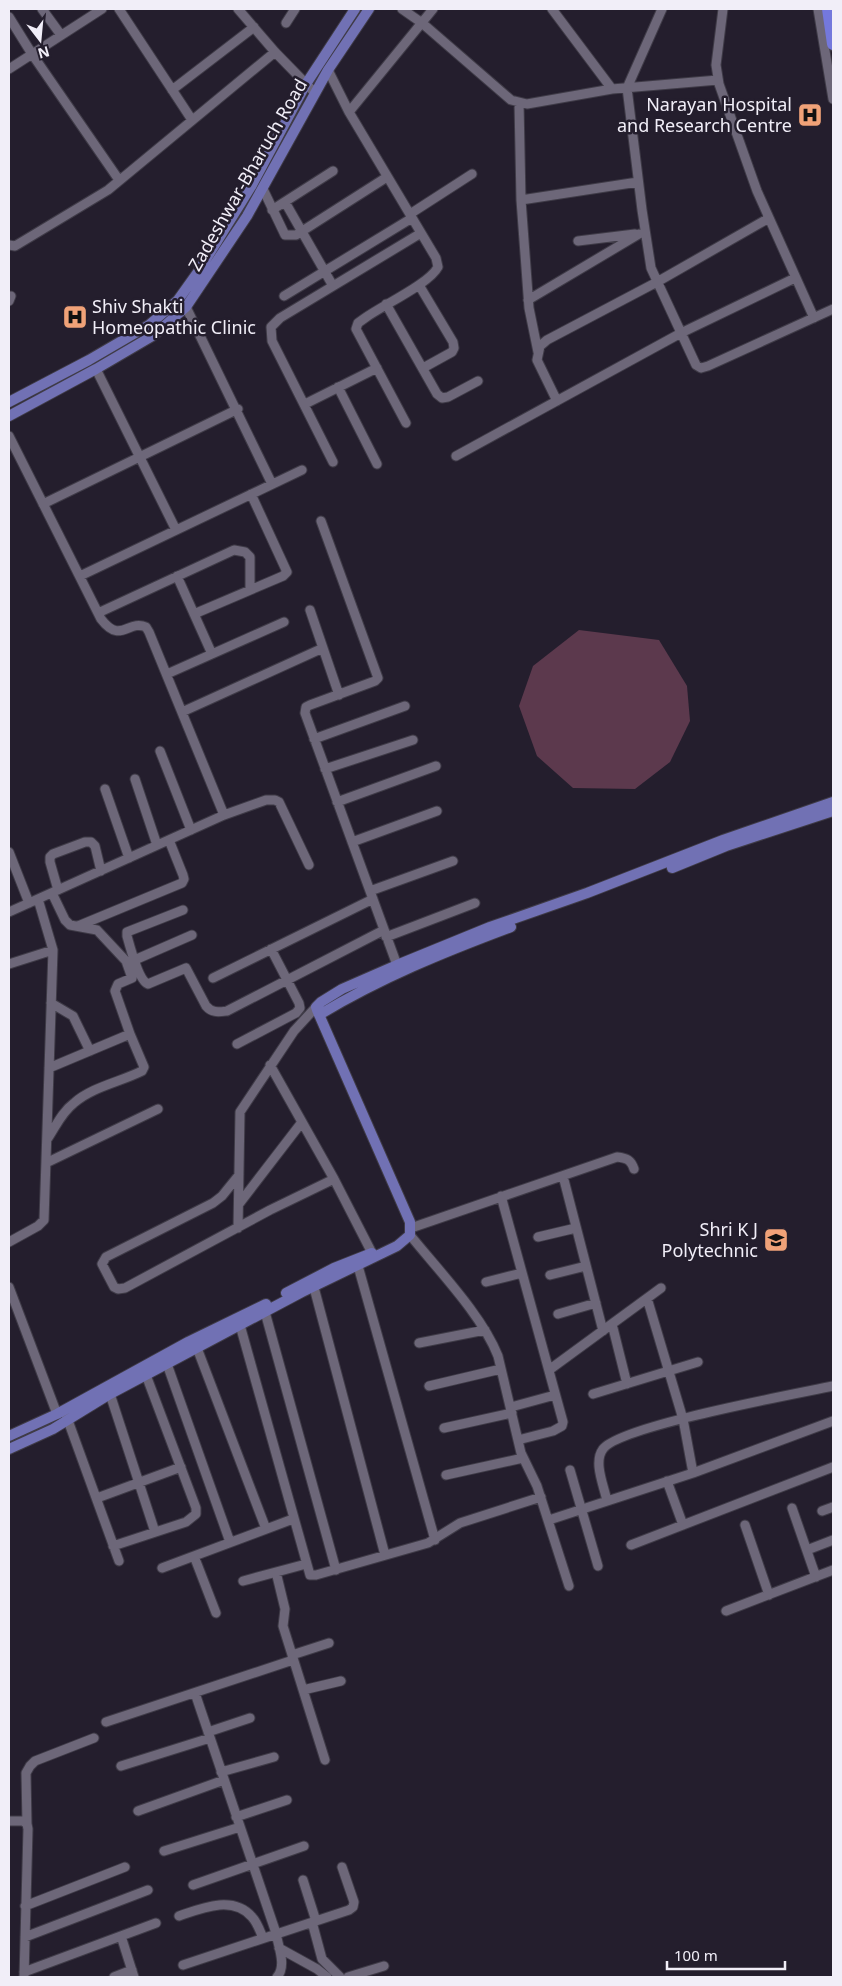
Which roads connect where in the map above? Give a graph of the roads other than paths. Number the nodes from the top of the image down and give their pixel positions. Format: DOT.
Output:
graph roads {
  1 [pos="42,9"];
  2 [pos="102,9"];
  3 [pos="119,9"];
  4 [pos="238,9"];
  5 [pos="295,9"];
  6 [pos="355,9"];
  7 [pos="369,9"];
  8 [pos="402,9"];
  9 [pos="433,9"];
  10 [pos="552,9"];
  11 [pos="662,9"];
  12 [pos="723,9"];
  13 [pos="818,9"];
  14 [pos="828,9"];
  15 [pos="9,17"];
  16 [pos="286,23"];
  17 [pos="422,23"];
  18 [pos="254,27"];
  19 [pos="61,35"];
  20 [pos="833,44"];
  21 [pos="274,52"];
  22 [pos="32,54"];
  23 [pos="9,68"];
  24 [pos="328,70"];
  25 [pos="718,80"];
  26 [pos="306,84"];
  27 [pos="628,88"];
  28 [pos="172,90"];
  29 [pos="612,90"];
  30 [pos="315,93"];
  31 [pos="833,98"];
  32 [pos="519,103"];
  33 [pos="349,112"];
  34 [pos="192,120"];
  35 [pos="333,171"];
  36 [pos="472,174"];
  37 [pos="387,177"];
  38 [pos="119,180"];
  39 [pos="638,182"];
  40 [pos="263,189"];
  41 [pos="520,200"];
  42 [pos="285,202"];
  43 [pos="272,210"];
  44 [pos="411,216"];
  45 [pos="769,218"];
  46 [pos="302,231"];
  47 [pos="421,233"];
  48 [pos="642,234"];
  49 [pos="578,241"];
  50 [pos="9,245"];
  51 [pos="325,270"];
  52 [pos="795,278"];
  53 [pos="657,282"];
  54 [pos="419,285"];
  55 [pos="333,286"];
  56 [pos="284,296"];
  57 [pos="528,300"];
  58 [pos="386,304"];
  59 [pos="186,307"];
  60 [pos="833,309"];
  61 [pos="814,318"];
  62 [pos="681,333"];
  63 [pos="538,352"];
  64 [pos="377,368"];
  65 [pos="423,368"];
  66 [pos="96,369"];
  67 [pos="478,381"];
  68 [pos="338,388"];
  69 [pos="557,400"];
  70 [pos="9,402"];
  71 [pos="305,404"];
  72 [pos="238,409"];
  73 [pos="9,416"];
  74 [pos="406,423"];
  75 [pos="9,436"];
  76 [pos="456,456"];
  77 [pos="140,457"];
  78 [pos="333,462"];
  79 [pos="377,464"];
  80 [pos="302,470"];
  81 [pos="272,484"];
  82 [pos="251,494"];
  83 [pos="43,504"];
  84 [pos="321,521"];
  85 [pos="176,530"];
  86 [pos="80,576"];
  87 [pos="177,576"];
  88 [pos="250,590"];
  89 [pos="310,610"];
  90 [pos="98,613"];
  91 [pos="194,614"];
  92 [pos="284,622"];
  93 [pos="323,648"];
  94 [pos="212,654"];
  95 [pos="166,674"];
  96 [pos="339,695"];
  97 [pos="405,706"];
  98 [pos="182,712"];
  99 [pos="314,739"];
  100 [pos="413,740"];
  101 [pos="160,751"];
  102 [pos="436,766"];
  103 [pos="325,769"];
  104 [pos="135,779"];
  105 [pos="105,789"];
  106 [pos="337,802"];
  107 [pos="833,802"];
  108 [pos="833,811"];
  109 [pos="437,812"];
  110 [pos="224,815"];
  111 [pos="190,830"];
  112 [pos="169,840"];
  113 [pos="352,842"];
  114 [pos="157,845"];
  115 [pos="9,852"];
  116 [pos="129,858"];
  117 [pos="453,861"];
  118 [pos="309,864"];
  119 [pos="101,871"];
  120 [pos="55,891"];
  121 [pos="371,895"];
  122 [pos="38,899"];
  123 [pos="29,903"];
  124 [pos="476,903"];
  125 [pos="182,910"];
  126 [pos="9,912"];
  127 [pos="77,926"];
  128 [pos="385,933"];
  129 [pos="192,935"];
  130 [pos="271,949"];
  131 [pos="53,950"];
  132 [pos="131,960"];
  133 [pos="9,964"];
  134 [pos="396,965"];
  135 [pos="213,978"];
  136 [pos="287,980"];
  137 [pos="51,1003"];
  138 [pos="317,1011"];
  139 [pos="130,1034"];
  140 [pos="237,1044"];
  141 [pos="90,1051"];
  142 [pos="270,1065"];
  143 [pos="49,1068"];
  144 [pos="158,1108"];
  145 [pos="302,1122"];
  146 [pos="47,1140"];
  147 [pos="46,1163"];
  148 [pos="634,1169"];
  149 [pos="239,1175"];
  150 [pos="563,1176"];
  151 [pos="334,1179"];
  152 [pos="501,1196"];
  153 [pos="238,1205"];
  154 [pos="238,1228"];
  155 [pos="576,1228"];
  156 [pos="410,1231"];
  157 [pos="538,1238"];
  158 [pos="9,1242"];
  159 [pos="397,1246"];
  160 [pos="372,1253"];
  161 [pos="358,1266"];
  162 [pos="586,1266"];
  163 [pos="522,1273"];
  164 [pos="550,1275"];
  165 [pos="486,1282"];
  166 [pos="312,1283"];
  167 [pos="9,1287"];
  168 [pos="661,1288"];
  169 [pos="647,1298"];
  170 [pos="596,1303"];
  171 [pos="265,1312"];
  172 [pos="558,1314"];
  173 [pos="239,1321"];
  174 [pos="612,1324"];
  175 [pos="485,1330"];
  176 [pos="603,1330"];
  177 [pos="419,1343"];
  178 [pos="197,1348"];
  179 [pos="698,1362"];
  180 [pos="167,1364"];
  181 [pos="501,1369"];
  182 [pos="548,1370"];
  183 [pos="669,1371"];
  184 [pos="146,1376"];
  185 [pos="627,1384"];
  186 [pos="429,1386"];
  187 [pos="833,1386"];
  188 [pos="110,1394"];
  189 [pos="593,1394"];
  190 [pos="555,1395"];
  191 [pos="511,1410"];
  192 [pos="63,1415"];
  193 [pos="683,1419"];
  194 [pos="833,1421"];
  195 [pos="444,1428"];
  196 [pos="9,1436"];
  197 [pos="518,1440"];
  198 [pos="9,1449"];
  199 [pos="523,1458"];
  200 [pos="180,1466"];
  201 [pos="833,1467"];
  202 [pos="570,1470"];
  203 [pos="693,1473"];
  204 [pos="446,1476"];
  205 [pos="667,1481"];
  206 [pos="138,1482"];
  207 [pos="541,1497"];
  208 [pos="96,1498"];
  209 [pos="607,1501"];
  210 [pos="833,1507"];
  211 [pos="792,1508"];
  212 [pos="582,1509"];
  213 [pos="822,1511"];
  214 [pos="293,1519"];
  215 [pos="550,1520"];
  216 [pos="683,1525"];
  217 [pos="745,1525"];
  218 [pos="266,1529"];
  219 [pos="155,1532"];
  220 [pos="435,1540"];
  221 [pos="833,1540"];
  222 [pos="230,1542"];
  223 [pos="631,1544"];
  224 [pos="113,1546"];
  225 [pos="807,1550"];
  226 [pos="385,1555"];
  227 [pos="194,1556"];
  228 [pos="119,1561"];
  229 [pos="306,1564"];
  230 [pos="598,1566"];
  231 [pos="162,1568"];
  232 [pos="336,1570"];
  233 [pos="833,1570"];
  234 [pos="276,1572"];
  235 [pos="816,1577"];
  236 [pos="243,1581"];
  237 [pos="569,1586"];
  238 [pos="769,1595"];
  239 [pos="726,1611"];
  240 [pos="216,1613"];
  241 [pos="329,1643"];
  242 [pos="293,1657"];
  243 [pos="341,1681"];
  244 [pos="303,1690"];
  245 [pos="194,1693"];
  246 [pos="250,1718"];
  247 [pos="106,1722"];
  248 [pos="209,1735"];
  249 [pos="94,1738"];
  250 [pos="274,1757"];
  251 [pos="325,1760"];
  252 [pos="121,1766"];
  253 [pos="223,1776"];
  254 [pos="287,1800"];
  255 [pos="138,1811"];
  256 [pos="236,1817"];
  257 [pos="9,1820"];
  258 [pos="27,1824"];
  259 [pos="240,1826"];
  260 [pos="304,1846"];
  261 [pos="164,1851"];
  262 [pos="252,1863"];
  263 [pos="125,1867"];
  264 [pos="342,1867"];
  265 [pos="303,1880"];
  266 [pos="193,1885"];
  267 [pos="148,1890"];
  268 [pos="25,1906"];
  269 [pos="179,1916"];
  270 [pos="314,1921"];
  271 [pos="156,1923"];
  272 [pos="276,1933"];
  273 [pos="121,1936"];
  274 [pos="25,1937"];
  275 [pos="263,1938"];
  276 [pos="279,1948"];
  277 [pos="183,1965"];
  278 [pos="384,1966"];
  279 [pos="133,1974"];
  280 [pos="24,1975"];
  281 [pos="114,1977"];
  282 [pos="277,1977"];
  283 [pos="327,1977"];
  284 [pos="340,1977"];
  285 [pos="348,1977"];
  1 -- 19 [label="street"];
  2 -- 19 [label="street"];
  3 -- 28 [label="street"];
  4 -- 18 [label="street"];
  5 -- 16 [label="street"];
  6 -- 26 [label="main road, Zadeshwar-Bharuch Road"];
  7 -- 24 [label="main road, Zadeshwar-Bharuch Road"];
  8 -- 17 [label="street"];
  9 -- 17 [label="street"];
  10 -- 29 [label="street"];
  11 -- 27 [label="street"];
  12 -- 25 [label="street"];
  13 -- 31 [label="street"];
  14 -- 20 [label="highway"];
  15 -- 22 [label="street"];
  17 -- 32 [label="street"];
  17 -- 33 [label="street"];
  18 -- 21 [label="street"];
  18 -- 28 [label="street"];
  19 -- 22 [label="street"];
  21 -- 26 [label="street"];
  21 -- 34 [label="street"];
  22 -- 23 [label="street"];
  22 -- 38 [label="street"];
  24 -- 30 [label="main road, Zadeshwar-Bharuch Road"];
  24 -- 33 [label="street"];
  25 -- 27 [label="street"];
  25 -- 45 [label="street"];
  26 -- 30 [label="street"];
  26 -- 70 [label="main road, Zadeshwar-Bharuch Road"];
  27 -- 29 [label="street"];
  27 -- 39 [label="street"];
  28 -- 34 [label="street"];
  29 -- 32 [label="street"];
  30 -- 40 [label="main road, Zadeshwar-Bharuch Road"];
  32 -- 41 [label="street"];
  33 -- 37 [label="street"];
  34 -- 38 [label="street"];
  35 -- 42 [label="street"];
  36 -- 44 [label="street"];
  37 -- 44 [label="street"];
  37 -- 46 [label="street"];
  38 -- 50 [label="street"];
  39 -- 41 [label="street"];
  39 -- 48 [label="street"];
  40 -- 43 [label="street"];
  40 -- 59 [label="main road, Zadeshwar-Bharuch Road"];
  41 -- 57 [label="street"];
  42 -- 43 [label="street"];
  42 -- 46 [label="street"];
  43 -- 46 [label="street"];
  44 -- 47 [label="street"];
  44 -- 51 [label="street"];
  45 -- 52 [label="street"];
  45 -- 53 [label="street"];
  46 -- 51 [label="street"];
  47 -- 54 [label="street"];
  47 -- 55 [label="street"];
  48 -- 49 [label="street"];
  48 -- 53 [label="street"];
  48 -- 57 [label="street"];
  51 -- 55 [label="street"];
  51 -- 56 [label="street"];
  52 -- 61 [label="street"];
  52 -- 62 [label="street"];
  53 -- 62 [label="street"];
  53 -- 63 [label="street"];
  54 -- 58 [label="street"];
  54 -- 65 [label="street"];
  55 -- 71 [label="street"];
  57 -- 63 [label="street"];
  58 -- 64 [label="street"];
  58 -- 65 [label="street"];
  59 -- 66 [label="main road, Zadeshwar-Bharuch Road"];
  59 -- 72 [label="street"];
  60 -- 61 [label="street"];
  61 -- 62 [label="street"];
  62 -- 69 [label="street"];
  63 -- 69 [label="street"];
  64 -- 68 [label="street"];
  64 -- 74 [label="street"];
  65 -- 67 [label="street"];
  66 -- 73 [label="main road, Zadeshwar-Bharuch Road"];
  66 -- 77 [label="street"];
  68 -- 71 [label="street"];
  68 -- 79 [label="street"];
  69 -- 76 [label="street"];
  71 -- 78 [label="street"];
  72 -- 77 [label="street"];
  72 -- 81 [label="street"];
  75 -- 83 [label="street"];
  77 -- 83 [label="street"];
  77 -- 85 [label="street"];
  80 -- 81 [label="street"];
  81 -- 82 [label="street"];
  82 -- 85 [label="street"];
  82 -- 88 [label="street"];
  83 -- 86 [label="street"];
  84 -- 96 [label="street"];
  85 -- 86 [label="street"];
  86 -- 90 [label="street"];
  87 -- 88 [label="street"];
  87 -- 90 [label="street"];
  87 -- 91 [label="street"];
  88 -- 91 [label="street"];
  89 -- 93 [label="street"];
  90 -- 95 [label="street"];
  91 -- 94 [label="street"];
  92 -- 94 [label="street"];
  93 -- 96 [label="street"];
  93 -- 98 [label="street"];
  94 -- 95 [label="street"];
  95 -- 98 [label="street"];
  96 -- 99 [label="street"];
  97 -- 99 [label="street"];
  98 -- 110 [label="street"];
  99 -- 103 [label="street"];
  100 -- 103 [label="street"];
  101 -- 111 [label="street"];
  102 -- 106 [label="street"];
  103 -- 106 [label="street"];
  104 -- 114 [label="street"];
  105 -- 116 [label="street"];
  106 -- 113 [label="street"];
  107 -- 134 [label="main road"];
  108 -- 138 [label="main road"];
  109 -- 113 [label="street"];
  110 -- 111 [label="street"];
  110 -- 118 [label="street"];
  111 -- 112 [label="street"];
  112 -- 114 [label="street"];
  112 -- 127 [label="street"];
  113 -- 121 [label="street"];
  114 -- 116 [label="street"];
  115 -- 123 [label="street"];
  116 -- 119 [label="street"];
  117 -- 121 [label="street"];
  119 -- 120 [label="street"];
  119 -- 120 [label="street"];
  120 -- 122 [label="street"];
  120 -- 127 [label="street"];
  121 -- 128 [label="street"];
  121 -- 130 [label="street"];
  122 -- 123 [label="street"];
  122 -- 131 [label="street"];
  123 -- 126 [label="street"];
  124 -- 128 [label="street"];
  125 -- 132 [label="street"];
  127 -- 132 [label="street"];
  128 -- 134 [label="street"];
  128 -- 136 [label="street"];
  129 -- 132 [label="street"];
  130 -- 135 [label="street"];
  130 -- 136 [label="street"];
  131 -- 133 [label="street"];
  131 -- 137 [label="street"];
  132 -- 136 [label="street"];
  132 -- 139 [label="street"];
  134 -- 138 [label="main road"];
  136 -- 140 [label="street"];
  137 -- 141 [label="street"];
  137 -- 143 [label="street"];
  138 -- 142 [label="street"];
  138 -- 156 [label="main road"];
  139 -- 141 [label="street"];
  139 -- 146 [label="street"];
  141 -- 143 [label="street"];
  142 -- 145 [label="street"];
  142 -- 149 [label="street"];
  143 -- 146 [label="street"];
  144 -- 147 [label="street"];
  145 -- 151 [label="street"];
  145 -- 153 [label="street"];
  146 -- 147 [label="street"];
  147 -- 158 [label="street"];
  148 -- 150 [label="street"];
  149 -- 153 [label="street"];
  149 -- 154 [label="street"];
  150 -- 152 [label="street"];
  150 -- 155 [label="street"];
  151 -- 154 [label="street"];
  151 -- 160 [label="street"];
  152 -- 156 [label="street"];
  152 -- 163 [label="street"];
  153 -- 154 [label="street"];
  155 -- 157 [label="street"];
  155 -- 162 [label="street"];
  156 -- 159 [label="main road"];
  156 -- 175 [label="street"];
  159 -- 160 [label="main road"];
  159 -- 161 [label="main road"];
  160 -- 166 [label="main road"];
  161 -- 166 [label="main road"];
  161 -- 220 [label="street"];
  162 -- 164 [label="street"];
  162 -- 170 [label="street"];
  163 -- 165 [label="street"];
  163 -- 182 [label="street"];
  166 -- 171 [label="main road"];
  166 -- 173 [label="main road"];
  166 -- 226 [label="street"];
  167 -- 192 [label="street"];
  168 -- 169 [label="street"];
  169 -- 174 [label="street"];
  169 -- 183 [label="street"];
  170 -- 172 [label="street"];
  170 -- 176 [label="street"];
  171 -- 173 [label="main road"];
  171 -- 232 [label="street"];
  173 -- 178 [label="main road"];
  173 -- 192 [label="main road"];
  173 -- 214 [label="street"];
  174 -- 176 [label="street"];
  174 -- 185 [label="street"];
  175 -- 177 [label="street"];
  175 -- 181 [label="street"];
  176 -- 182 [label="street"];
  178 -- 180 [label="main road"];
  178 -- 218 [label="street"];
  179 -- 183 [label="street"];
  180 -- 184 [label="main road"];
  180 -- 222 [label="street"];
  181 -- 186 [label="street"];
  181 -- 191 [label="street"];
  182 -- 190 [label="street"];
  183 -- 185 [label="street"];
  183 -- 193 [label="street"];
  184 -- 188 [label="main road"];
  184 -- 200 [label="street"];
  185 -- 189 [label="street"];
  187 -- 193 [label="street"];
  188 -- 192 [label="main road"];
  188 -- 206 [label="street"];
  190 -- 191 [label="street"];
  190 -- 197 [label="street"];
  191 -- 195 [label="street"];
  191 -- 197 [label="street"];
  192 -- 196 [label="main road"];
  192 -- 198 [label="main road"];
  192 -- 208 [label="street"];
  193 -- 203 [label="street"];
  193 -- 209 [label="street"];
  194 -- 203 [label="street"];
  197 -- 199 [label="street"];
  199 -- 204 [label="street"];
  199 -- 207 [label="street"];
  200 -- 206 [label="street"];
  200 -- 219 [label="street"];
  201 -- 216 [label="street"];
  202 -- 212 [label="street"];
  203 -- 205 [label="street"];
  205 -- 209 [label="street"];
  205 -- 216 [label="street"];
  206 -- 208 [label="street"];
  206 -- 219 [label="street"];
  207 -- 215 [label="street"];
  207 -- 220 [label="street"];
  208 -- 224 [label="street"];
  209 -- 212 [label="street"];
  210 -- 213 [label="street"];
  211 -- 225 [label="street"];
  212 -- 215 [label="street"];
  212 -- 230 [label="street"];
  214 -- 218 [label="street"];
  214 -- 229 [label="street"];
  215 -- 237 [label="street"];
  216 -- 223 [label="street"];
  217 -- 238 [label="street"];
  218 -- 222 [label="street"];
  219 -- 224 [label="street"];
  220 -- 226 [label="street"];
  221 -- 225 [label="street"];
  222 -- 227 [label="street"];
  224 -- 228 [label="street"];
  225 -- 235 [label="street"];
  226 -- 232 [label="street"];
  227 -- 231 [label="street"];
  227 -- 240 [label="street"];
  229 -- 232 [label="street"];
  229 -- 234 [label="street"];
  233 -- 235 [label="street"];
  234 -- 236 [label="street"];
  234 -- 242 [label="street"];
  235 -- 238 [label="street"];
  238 -- 239 [label="street"];
  241 -- 242 [label="street"];
  242 -- 244 [label="street"];
  242 -- 245 [label="street"];
  243 -- 244 [label="street"];
  244 -- 251 [label="street"];
  245 -- 247 [label="street"];
  245 -- 248 [label="street"];
  246 -- 248 [label="street"];
  248 -- 252 [label="street"];
  248 -- 253 [label="street"];
  249 -- 258 [label="street"];
  250 -- 253 [label="street"];
  253 -- 255 [label="street"];
  253 -- 256 [label="street"];
  254 -- 256 [label="street"];
  256 -- 259 [label="street"];
  257 -- 258 [label="street"];
  258 -- 268 [label="street"];
  259 -- 261 [label="street"];
  259 -- 262 [label="street"];
  260 -- 262 [label="street"];
  262 -- 266 [label="street"];
  262 -- 272 [label="street"];
  263 -- 268 [label="street"];
  264 -- 270 [label="street"];
  265 -- 270 [label="street"];
  267 -- 274 [label="street"];
  268 -- 274 [label="street"];
  269 -- 275 [label="street"];
  270 -- 272 [label="street"];
  270 -- 284 [label="street"];
  271 -- 273 [label="street"];
  272 -- 275 [label="street"];
  272 -- 276 [label="street"];
  273 -- 279 [label="street"];
  273 -- 280 [label="street"];
  274 -- 280 [label="street"];
  275 -- 277 [label="street"];
  276 -- 282 [label="street"];
  276 -- 283 [label="street"];
  278 -- 285 [label="street"];
  279 -- 281 [label="street"];
}
